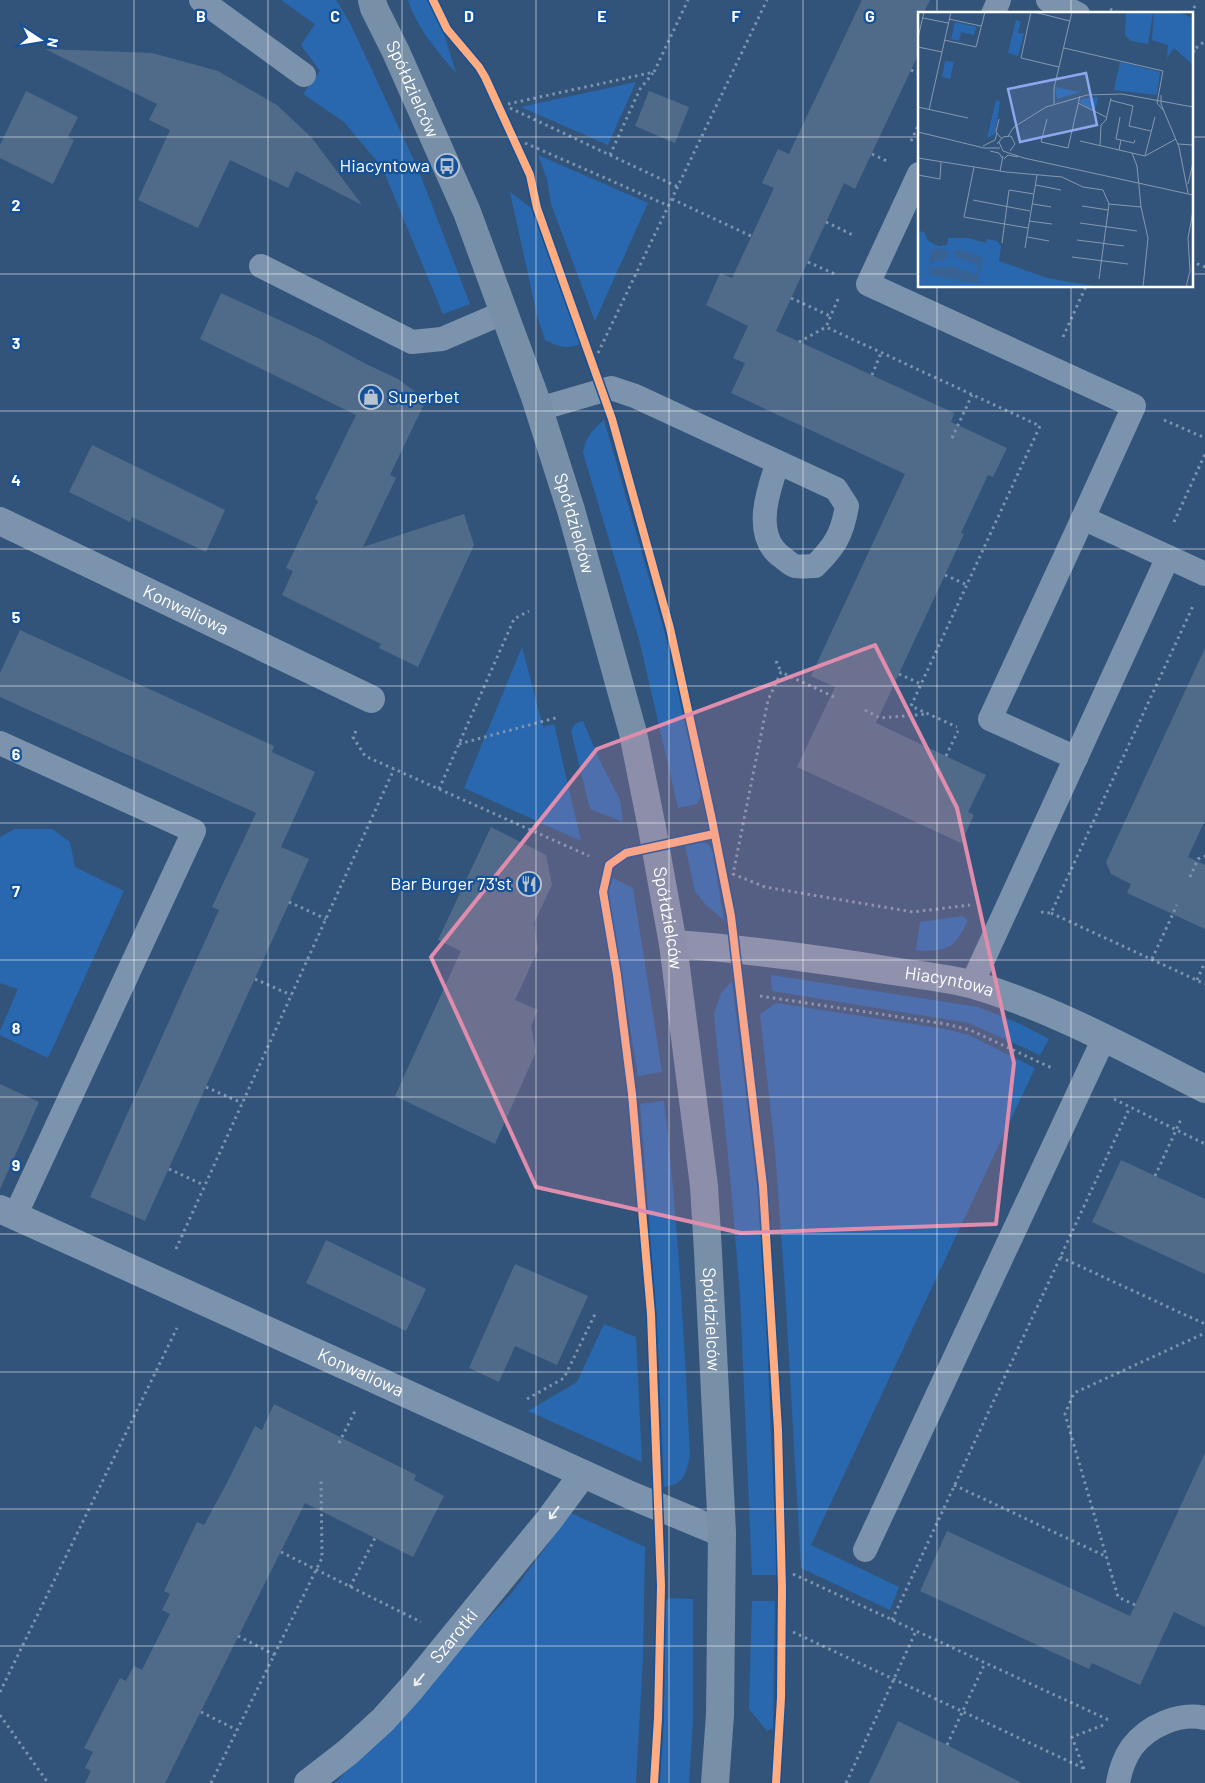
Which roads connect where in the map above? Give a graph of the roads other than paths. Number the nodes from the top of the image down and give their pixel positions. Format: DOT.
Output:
graph roads {
  1 [pos="201,0"];
  2 [pos="999,0"];
  3 [pos="1048,0"];
  4 [pos="376,2"];
  5 [pos="994,12"];
  6 [pos="1074,12"];
  7 [pos="304,75"];
  8 [pos="918,176"];
  9 [pos="261,266"];
  10 [pos="505,312"];
  11 [pos="538,409"];
  12 [pos="778,462"];
  13 [pos="1083,518"];
  14 [pos="0,521"];
  15 [pos="1164,555"];
  16 [pos="1205,574"];
  17 [pos="371,699"];
  18 [pos="0,743"];
  19 [pos="1076,758"];
  20 [pos="674,944"];
  21 [pos="972,984"];
  22 [pos="1104,1038"];
  23 [pos="1201,1087"];
  24 [pos="8,1212"];
  25 [pos="583,1474"];
  26 [pos="722,1533"];
  27 [pos="865,1550"];
  28 [pos="1205,1718"];
  29 [pos="308,1783"];
  30 [pos="716,1783"];
  31 [pos="1118,1783"];
  1 -- 7 [label="lane"];
  2 -- 5 [label="lane"];
  3 -- 6 [label="lane"];
  4 -- 10 [label="street, Spółdzielców"];
  8 -- 13 [label="lane"];
  9 -- 10 [label="lane"];
  10 -- 11 [label="street, Spółdzielców"];
  11 -- 12 [label="lane"];
  11 -- 20 [label="street, Spółdzielców"];
  13 -- 15 [label="lane"];
  13 -- 19 [label="lane"];
  14 -- 17 [label="street, Konwaliowa"];
  15 -- 16 [label="lane"];
  15 -- 19 [label="lane"];
  18 -- 24 [label="lane"];
  19 -- 21 [label="lane"];
  20 -- 21 [label="street, Hiacyntowa"];
  20 -- 26 [label="street, Spółdzielców"];
  21 -- 22 [label="street, Hiacyntowa"];
  22 -- 23 [label="street, Hiacyntowa"];
  22 -- 27 [label="lane"];
  24 -- 25 [label="street, Konwaliowa"];
  25 -- 26 [label="street, Konwaliowa"];
  25 -- 29 [label="street, Szarotki, one-way"];
  26 -- 30 [label="street, Spółdzielców"];
  28 -- 31 [label="lane"];
}
